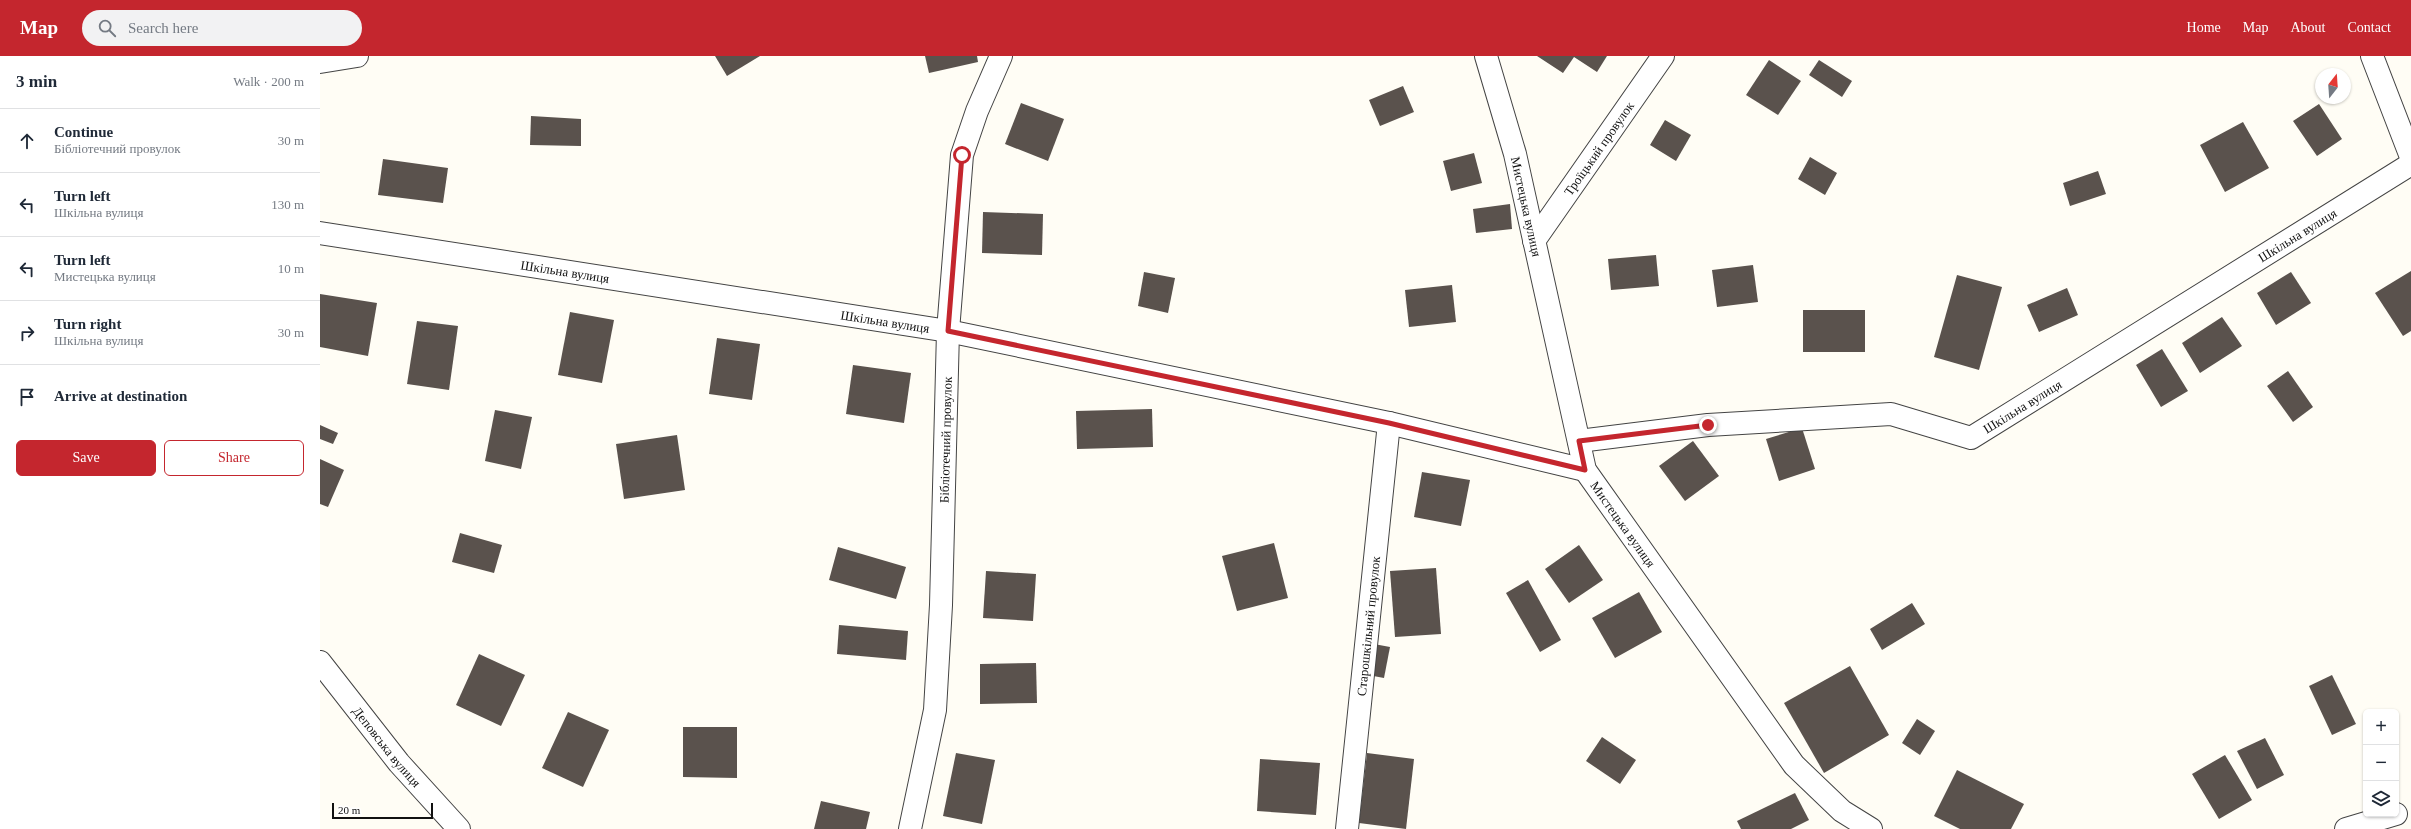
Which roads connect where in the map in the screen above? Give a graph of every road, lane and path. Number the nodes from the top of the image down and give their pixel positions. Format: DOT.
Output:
graph roads {
  1 [pos="357,56"];
  2 [pos="1001,56"];
  3 [pos="1486,56"];
  4 [pos="1663,56"];
  5 [pos="2372,56"];
  6 [pos="320,62"];
  7 [pos="2411,157"];
  8 [pos="2411,164"];
  9 [pos="320,232"];
  10 [pos="1534,241"];
  11 [pos="948,331"];
  12 [pos="1389,423"];
  13 [pos="1579,441"];
  14 [pos="1585,470"];
  15 [pos="320,662"];
  16 [pos="2411,812"];
  17 [pos="2399,814"];
  18 [pos="2386,817"];
  19 [pos="459,829"];
  20 [pos="910,829"];
  21 [pos="1346,829"];
  22 [pos="1871,829"];
  23 [pos="2346,829"];
  1 -- 6 [label="street"];
  2 -- 11 [label="street, Бібліотечний провулок"];
  3 -- 10 [label="street, Мистецька вулиця"];
  4 -- 10 [label="street, Троїцький провулок"];
  5 -- 7 [label="street"];
  8 -- 13 [label="street, Шкільна вулиця"];
  9 -- 11 [label="street, Шкільна вулиця"];
  10 -- 13 [label="street, Мистецька вулиця"];
  11 -- 12 [label="street, Шкільна вулиця"];
  11 -- 20 [label="street, Бібліотечний провулок"];
  12 -- 14 [label="street, Шкільна вулиця"];
  12 -- 21 [label="street, Старошкільний провулок"];
  13 -- 14 [label="street, Мистецька вулиця"];
  14 -- 22 [label="street, Мистецька вулиця"];
  15 -- 19 [label="street, Деповська вулиця"];
  16 -- 17 [label="street"];
  18 -- 23 [label="street"];
}
